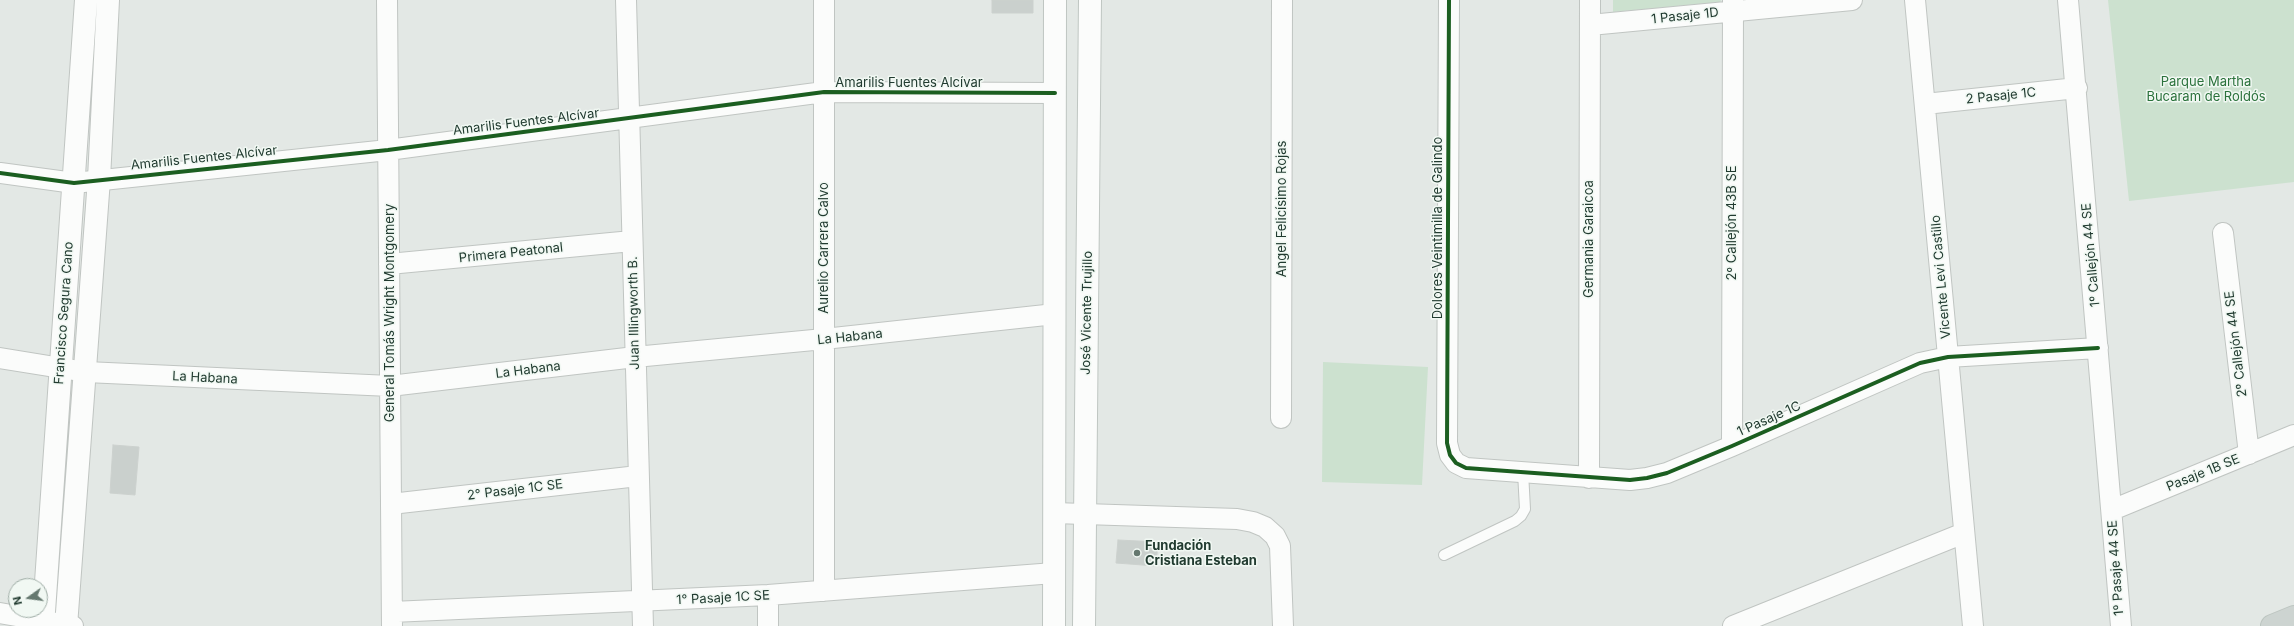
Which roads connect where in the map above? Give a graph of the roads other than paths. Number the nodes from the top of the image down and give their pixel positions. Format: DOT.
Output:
graph roads {
  1 [pos="86,0"];
  2 [pos="108,0"];
  3 [pos="387,0"];
  4 [pos="626,0"];
  5 [pos="824,0"];
  6 [pos="1055,0"];
  7 [pos="1090,0"];
  8 [pos="1282,0"];
  9 [pos="1449,0"];
  10 [pos="1590,0"];
  11 [pos="1852,0"];
  12 [pos="1915,0"];
  13 [pos="2068,0"];
  14 [pos="1733,6"];
  15 [pos="1590,25"];
  16 [pos="2077,88"];
  17 [pos="824,92"];
  18 [pos="1055,93"];
  19 [pos="1925,104"];
  20 [pos="630,118"];
  21 [pos="388,150"];
  22 [pos="0,173"];
  23 [pos="99,179"];
  24 [pos="74,182"];
  25 [pos="2223,233"];
  26 [pos="632,241"];
  27 [pos="389,264"];
  28 [pos="1055,314"];
  29 [pos="824,340"];
  30 [pos="2098,348"];
  31 [pos="634,357"];
  32 [pos="1948,357"];
  33 [pos="0,358"];
  34 [pos="60,369"];
  35 [pos="86,372"];
  36 [pos="390,386"];
  37 [pos="1281,418"];
  38 [pos="2294,436"];
  39 [pos="1732,446"];
  40 [pos="2248,454"];
  41 [pos="1450,455"];
  42 [pos="1523,472"];
  43 [pos="638,476"];
  44 [pos="1589,478"];
  45 [pos="391,504"];
  46 [pos="2112,510"];
  47 [pos="1054,512"];
  48 [pos="1085,512"];
  49 [pos="1964,533"];
  50 [pos="1444,555"];
  51 [pos="1054,573"];
  52 [pos="824,591"];
  53 [pos="768,595"];
  54 [pos="642,602"];
  55 [pos="0,612"];
  56 [pos="2294,617"];
  57 [pos="392,619"];
  58 [pos="43,623"];
  59 [pos="68,626"];
  60 [pos="643,626"];
  61 [pos="768,626"];
  62 [pos="1054,626"];
  63 [pos="1084,626"];
  64 [pos="1283,626"];
  65 [pos="1733,626"];
  66 [pos="1973,626"];
  67 [pos="2121,626"];
  68 [pos="2272,626"];
  1 -- 24 [label="main road, Francisco Segura Cano"];
  2 -- 23 [label="main road, Francisco Segura Cano"];
  3 -- 21 [label="street, General Tomás Wright Montgomery"];
  4 -- 20 [label="street, Juan Illingworth B."];
  5 -- 17 [label="street, Aurelio Carrera Calvo"];
  6 -- 18 [label="main road"];
  7 -- 48 [label="main road, José Vicente Trujillo"];
  8 -- 37 [label="street, Angel Felicísimo Rojas"];
  9 -- 41 [label="street, Dolores Veintimilla de Galindo"];
  10 -- 15 [label="street, Germania Garaicoa"];
  11 -- 14 [label="street, 1 Pasaje 1D"];
  12 -- 19 [label="street, Vicente Levi Castillo"];
  13 -- 16 [label="street, 1º Callejón 44 SE"];
  14 -- 15 [label="street, 1 Pasaje 1D"];
  14 -- 39 [label="street, 2º Callejón 43B SE"];
  15 -- 44 [label="street, Germania Garaicoa"];
  16 -- 19 [label="street, 2 Pasaje 1C"];
  16 -- 30 [label="street, 1º Callejón 44 SE"];
  17 -- 18 [label="street, Amarilis Fuentes Alcívar"];
  17 -- 20 [label="street, Amarilis Fuentes Alcívar"];
  17 -- 29 [label="street, Aurelio Carrera Calvo"];
  18 -- 28 [label="main road"];
  19 -- 32 [label="street, Vicente Levi Castillo"];
  20 -- 21 [label="street, Amarilis Fuentes Alcívar"];
  20 -- 26 [label="street, Juan Illingworth B."];
  21 -- 23 [label="street, Amarilis Fuentes Alcívar"];
  21 -- 27 [label="street, General Tomás Wright Montgomery"];
  22 -- 24 [label="street, Amarilis Fuentes Alcívar"];
  23 -- 24 [label="street, Amarilis Fuentes Alcívar"];
  23 -- 35 [label="main road, Francisco Segura Cano"];
  24 -- 34 [label="main road, Francisco Segura Cano"];
  25 -- 40 [label="street, 2º Callejón 44 SE"];
  26 -- 27 [label="street, Primera Peatonal"];
  26 -- 31 [label="street, Juan Illingworth B."];
  27 -- 36 [label="street, General Tomás Wright Montgomery"];
  28 -- 29 [label="street, La Habana"];
  28 -- 47 [label="main road"];
  29 -- 31 [label="street, La Habana"];
  29 -- 52 [label="street, Aurelio Carrera Calvo"];
  30 -- 32 [label="street, 1 Pasaje 1C"];
  30 -- 46 [label="street, 1º Callejón 44 SE"];
  31 -- 36 [label="street, La Habana"];
  31 -- 43 [label="street, Juan Illingworth B."];
  32 -- 39 [label="street, 1 Pasaje 1C"];
  32 -- 49 [label="street, Vicente Levi Castillo"];
  33 -- 34 [label="street, La Habana"];
  34 -- 35 [label="street, La Habana"];
  34 -- 58 [label="main road, Francisco Segura Cano"];
  35 -- 36 [label="street, La Habana"];
  35 -- 59 [label="main road, Francisco Segura Cano"];
  36 -- 45 [label="street, General Tomás Wright Montgomery"];
  38 -- 40 [label="street, Pasaje 1B SE"];
  39 -- 44 [label="street, 1 Pasaje 1C"];
  40 -- 46 [label="street, Pasaje 1B SE"];
  41 -- 42 [label="street, 1 Pasaje 1C"];
  42 -- 44 [label="street, 1 Pasaje 1C"];
  42 -- 50 [label="lane"];
  43 -- 45 [label="street, 2° Pasaje 1C SE"];
  43 -- 54 [label="street, Juan Illingworth B."];
  45 -- 57 [label="street, General Tomás Wright Montgomery"];
  46 -- 67 [label="street, 1º Pasaje 44 SE"];
  47 -- 48 [label="street"];
  47 -- 51 [label="main road"];
  48 -- 63 [label="main road, José Vicente Trujillo"];
  48 -- 64 [label="street"];
  49 -- 65 [label="street"];
  49 -- 66 [label="street, Vicente Levi Castillo"];
  51 -- 52 [label="street, 1° Pasaje 1C SE"];
  51 -- 62 [label="main road"];
  52 -- 53 [label="street, 1° Pasaje 1C SE"];
  53 -- 54 [label="street, 1° Pasaje 1C SE"];
  53 -- 61 [label="street"];
  54 -- 57 [label="street, 1° Pasaje 1C SE"];
  54 -- 60 [label="street, Juan Illingworth B."];
  55 -- 58 [label="street"];
  56 -- 68 [label="main road"];
  58 -- 59 [label="street"];
}
